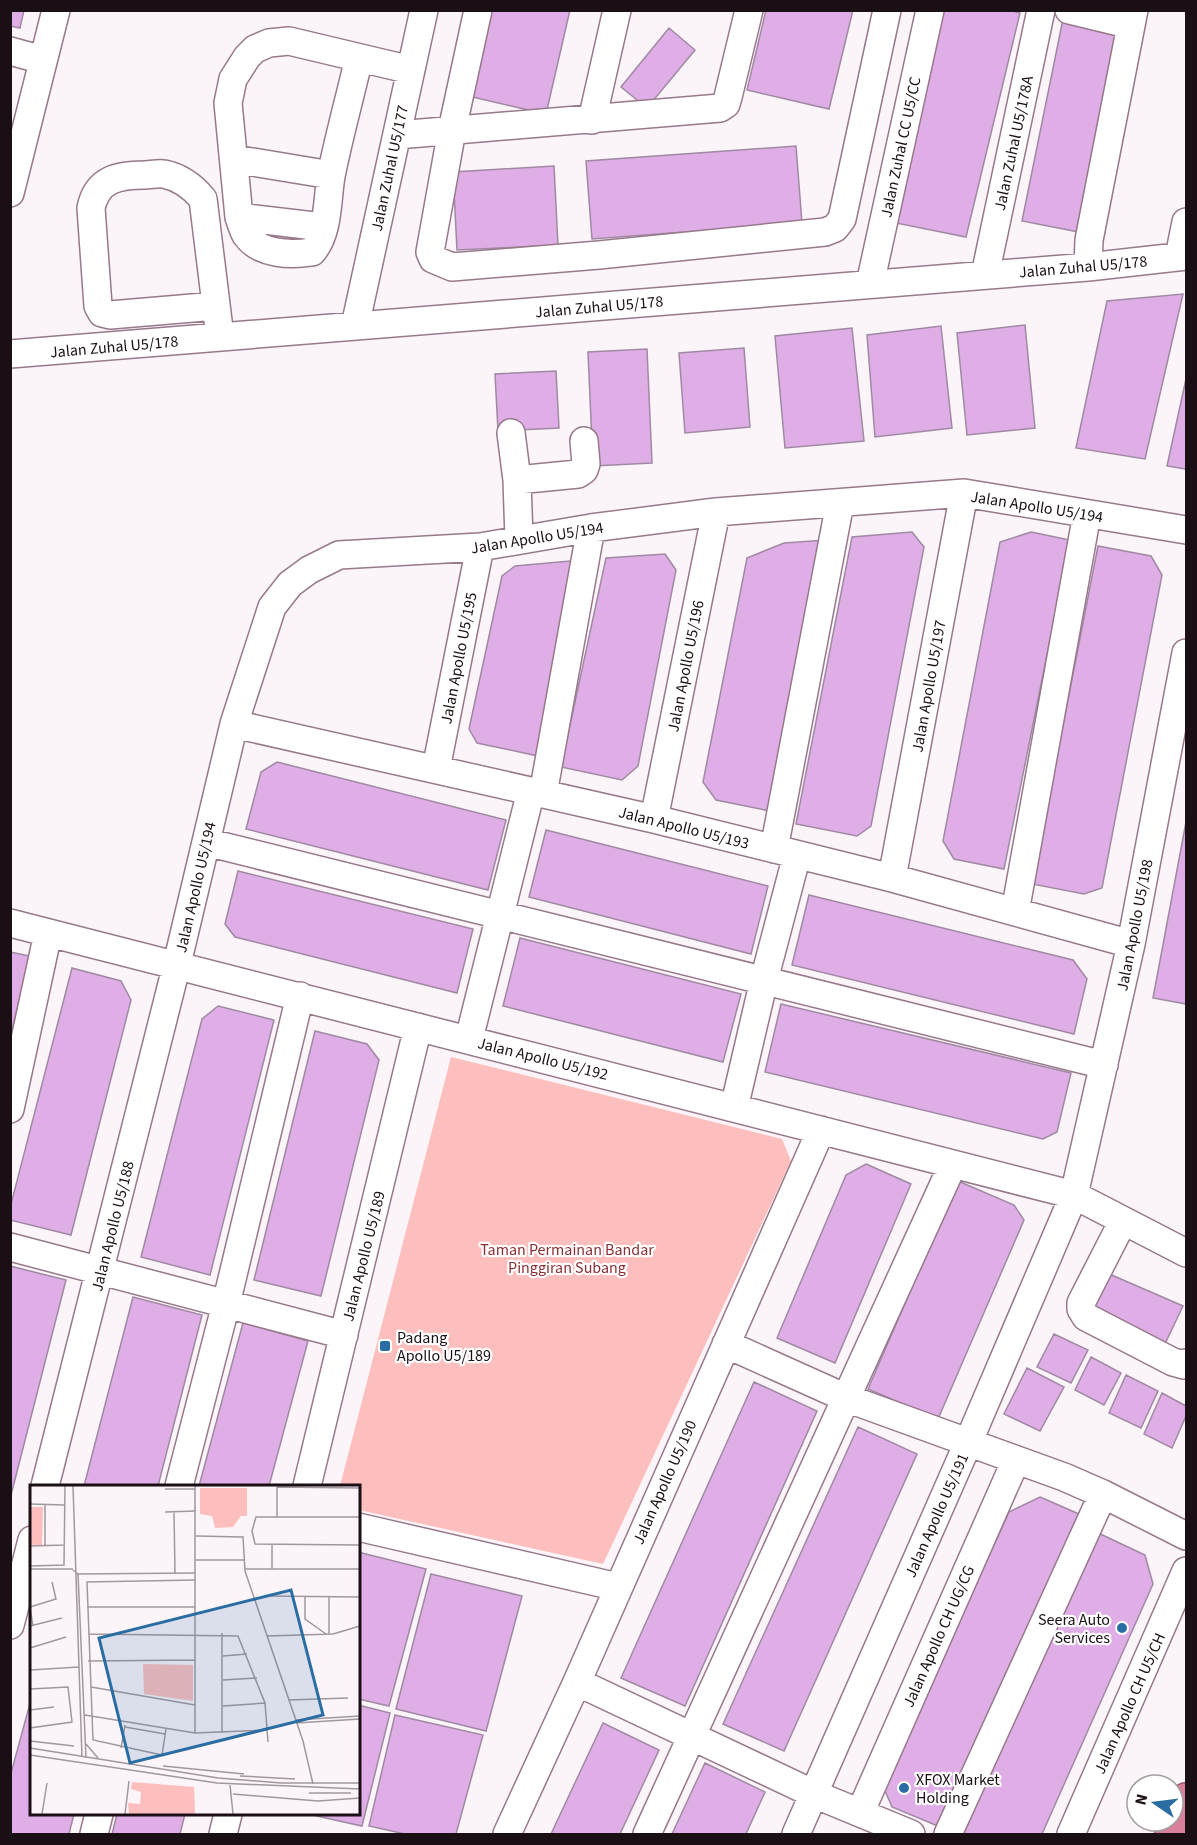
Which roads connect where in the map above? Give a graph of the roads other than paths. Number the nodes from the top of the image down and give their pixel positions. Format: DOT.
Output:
graph roads {
  1 [pos="56,10"];
  2 [pos="424,10"];
  3 [pos="478,10"];
  4 [pos="617,10"];
  5 [pos="748,10"];
  6 [pos="888,10"];
  7 [pos="930,10"];
  8 [pos="1041,10"];
  9 [pos="1069,10"];
  10 [pos="1133,18"];
  11 [pos="10,51"];
  12 [pos="359,58"];
  13 [pos="43,60"];
  14 [pos="411,70"];
  15 [pos="592,120"];
  16 [pos="452,130"];
  17 [pos="397,135"];
  18 [pos="234,159"];
  19 [pos="332,175"];
  20 [pos="10,193"];
  21 [pos="1186,222"];
  22 [pos="1183,257"];
  23 [pos="1088,267"];
  24 [pos="985,275"];
  25 [pos="870,284"];
  26 [pos="216,306"];
  27 [pos="355,326"];
  28 [pos="220,337"];
  29 [pos="10,354"];
  30 [pos="511,433"];
  31 [pos="584,441"];
  32 [pos="517,480"];
  33 [pos="963,493"];
  34 [pos="840,503"];
  35 [pos="716,512"];
  36 [pos="1086,514"];
  37 [pos="591,528"];
  38 [pos="1186,530"];
  39 [pos="519,539"];
  40 [pos="480,547"];
  41 [pos="1186,653"];
  42 [pos="234,724"];
  43 [pos="436,769"];
  44 [pos="537,792"];
  45 [pos="654,819"];
  46 [pos="206,842"];
  47 [pos="786,852"];
  48 [pos="892,878"];
  49 [pos="1015,912"];
  50 [pos="499,914"];
  51 [pos="10,923"];
  52 [pos="48,933"];
  53 [pos="1131,944"];
  54 [pos="177,964"];
  55 [pos="764,980"];
  56 [pos="300,996"];
  57 [pos="418,1026"];
  58 [pos="469,1039"];
  59 [pos="1104,1065"];
  60 [pos="734,1108"];
  61 [pos="10,1109"];
  62 [pos="821,1130"];
  63 [pos="953,1164"];
  64 [pos="1074,1195"];
  65 [pos="1123,1221"];
  66 [pos="10,1247"];
  67 [pos="1186,1253"];
  68 [pos="101,1271"];
  69 [pos="226,1304"];
  70 [pos="344,1335"];
  71 [pos="726,1344"];
  72 [pos="1186,1363"];
  73 [pos="846,1398"];
  74 [pos="968,1443"];
  75 [pos="1016,1460"];
  76 [pos="45,1485"];
  77 [pos="179,1485"];
  78 [pos="307,1485"];
  79 [pos="1103,1494"];
  80 [pos="360,1527"];
  81 [pos="1186,1536"];
  82 [pos="25,1552"];
  83 [pos="1186,1571"];
  84 [pos="618,1587"];
  85 [pos="10,1625"];
  86 [pos="577,1682"];
  87 [pos="692,1737"];
  88 [pos="814,1794"];
  89 [pos="1186,1800"];
  90 [pos="860,1813"];
  91 [pos="99,1815"];
  92 [pos="228,1815"];
  93 [pos="94,1834"];
  94 [pos="223,1834"];
  95 [pos="507,1834"];
  96 [pos="648,1834"];
  97 [pos="796,1834"];
  98 [pos="911,1834"];
  99 [pos="948,1834"];
  100 [pos="1071,1834"];
  101 [pos="1172,1834"];
  1 -- 13 [label="street"];
  2 -- 14 [label="street, Jalan Zuhal U5/177"];
  3 -- 16 [label="street"];
  4 -- 15 [label="street"];
  5 -- 15 [label="street"];
  6 -- 16 [label="street"];
  7 -- 25 [label="street, Jalan Zuhal CC U5/CC"];
  8 -- 24 [label="street, Jalan Zuhal U5/178A"];
  9 -- 10 [label="street"];
  10 -- 23 [label="street"];
  11 -- 13 [label="street"];
  12 -- 14 [label="street"];
  12 -- 18 [label="street"];
  12 -- 19 [label="street"];
  13 -- 20 [label="street"];
  14 -- 17 [label="street, Jalan Zuhal U5/177"];
  15 -- 16 [label="street"];
  16 -- 17 [label="street"];
  17 -- 27 [label="street, Jalan Zuhal U5/177"];
  18 -- 19 [label="street"];
  18 -- 19 [label="street"];
  21 -- 22 [label="street"];
  22 -- 23 [label="street, Jalan Zuhal U5/178"];
  23 -- 24 [label="street, Jalan Zuhal U5/178"];
  24 -- 25 [label="street, Jalan Zuhal U5/178"];
  25 -- 27 [label="street, Jalan Zuhal U5/178"];
  26 -- 26 [label="street"];
  26 -- 28 [label="street"];
  27 -- 28 [label="street, Jalan Zuhal U5/178"];
  28 -- 29 [label="street, Jalan Zuhal U5/178"];
  30 -- 32 [label="street"];
  31 -- 32 [label="street"];
  32 -- 39 [label="street"];
  33 -- 34 [label="street, Jalan Apollo U5/194"];
  33 -- 36 [label="street, Jalan Apollo U5/194"];
  33 -- 48 [label="street, Jalan Apollo U5/197"];
  34 -- 35 [label="street, Jalan Apollo U5/194"];
  34 -- 47 [label="street"];
  35 -- 37 [label="street, Jalan Apollo U5/194"];
  35 -- 45 [label="street, Jalan Apollo U5/196"];
  36 -- 38 [label="street, Jalan Apollo U5/194"];
  36 -- 49 [label="street"];
  37 -- 39 [label="street, Jalan Apollo U5/194"];
  37 -- 44 [label="street"];
  39 -- 40 [label="street, Jalan Apollo U5/194"];
  40 -- 42 [label="street, Jalan Apollo U5/194"];
  40 -- 43 [label="street, Jalan Apollo U5/195"];
  41 -- 53 [label="street, Jalan Apollo U5/198"];
  42 -- 43 [label="street, Jalan Apollo U5/193"];
  42 -- 46 [label="street, Jalan Apollo U5/194"];
  43 -- 44 [label="street, Jalan Apollo U5/193"];
  44 -- 45 [label="street, Jalan Apollo U5/193"];
  44 -- 50 [label="street"];
  45 -- 47 [label="street, Jalan Apollo U5/193"];
  46 -- 50 [label="street"];
  46 -- 54 [label="street, Jalan Apollo U5/194"];
  47 -- 48 [label="street, Jalan Apollo U5/193"];
  47 -- 55 [label="street"];
  48 -- 49 [label="street, Jalan Apollo U5/193"];
  49 -- 53 [label="street, Jalan Apollo U5/193"];
  50 -- 55 [label="street"];
  50 -- 58 [label="street"];
  51 -- 52 [label="street, Jalan Apollo U5/192"];
  52 -- 54 [label="street, Jalan Apollo U5/192"];
  52 -- 61 [label="street"];
  53 -- 59 [label="street, Jalan Apollo U5/198"];
  54 -- 56 [label="street, Jalan Apollo U5/192"];
  54 -- 68 [label="street, Jalan Apollo U5/188"];
  55 -- 59 [label="street"];
  55 -- 60 [label="street"];
  56 -- 57 [label="street, Jalan Apollo U5/192"];
  56 -- 69 [label="street"];
  57 -- 58 [label="street, Jalan Apollo U5/192"];
  57 -- 70 [label="street, Jalan Apollo U5/189"];
  58 -- 60 [label="street, Jalan Apollo U5/192"];
  59 -- 64 [label="street, Jalan Apollo U5/198"];
  60 -- 62 [label="street, Jalan Apollo U5/192"];
  62 -- 63 [label="street, Jalan Apollo U5/192"];
  62 -- 71 [label="street, Jalan Apollo U5/190"];
  63 -- 64 [label="street, Jalan Apollo U5/192"];
  63 -- 73 [label="street"];
  64 -- 65 [label="street, Jalan Apollo U5/192"];
  64 -- 74 [label="street, Jalan Apollo U5/191"];
  65 -- 67 [label="street, Jalan Apollo U5/192"];
  65 -- 72 [label="street"];
  66 -- 68 [label="street"];
  68 -- 69 [label="street"];
  68 -- 76 [label="street, Jalan Apollo U5/188"];
  69 -- 70 [label="street"];
  69 -- 77 [label="street"];
  70 -- 78 [label="street, Jalan Apollo U5/189"];
  71 -- 73 [label="street"];
  71 -- 84 [label="street, Jalan Apollo U5/190"];
  73 -- 74 [label="street"];
  73 -- 87 [label="street"];
  74 -- 75 [label="street"];
  74 -- 88 [label="street, Jalan Apollo U5/191"];
  75 -- 79 [label="street"];
  75 -- 90 [label="street, Jalan Apollo CH UG/CG"];
  79 -- 81 [label="street"];
  79 -- 99 [label="street"];
  80 -- 84 [label="street"];
  82 -- 85 [label="street"];
  83 -- 100 [label="street, Jalan Apollo CH U5/CH"];
  84 -- 86 [label="street, Jalan Apollo U5/190"];
  86 -- 87 [label="street"];
  86 -- 95 [label="street, Jalan Apollo U5/190"];
  87 -- 88 [label="street"];
  87 -- 96 [label="street"];
  88 -- 90 [label="street"];
  88 -- 97 [label="street, Jalan Apollo U5/191"];
  89 -- 101 [label="highway"];
  90 -- 98 [label="street"];
  91 -- 93 [label="street"];
  92 -- 94 [label="street"];
}
